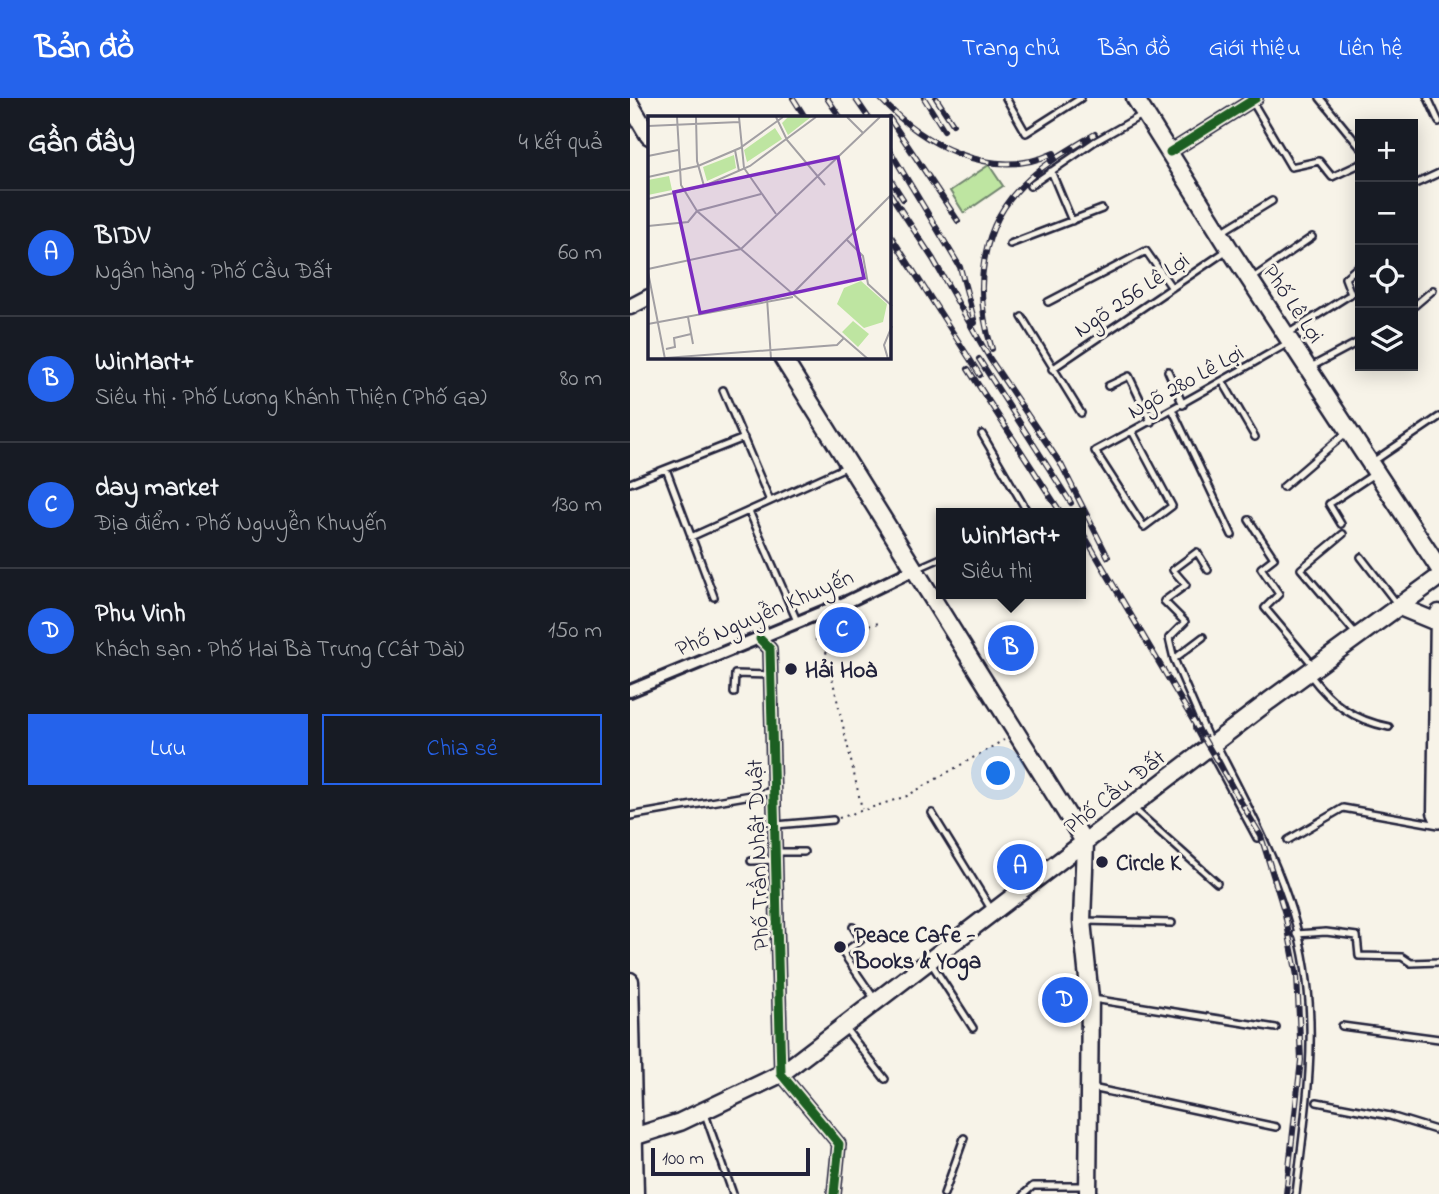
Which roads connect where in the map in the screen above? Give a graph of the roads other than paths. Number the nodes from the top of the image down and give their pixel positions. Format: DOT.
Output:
graph roads {
  1 [pos="1006,98"];
  2 [pos="1066,98"];
  3 [pos="1081,98"];
  4 [pos="1135,98"];
  5 [pos="1320,98"];
  6 [pos="1428,98"];
  7 [pos="1254,99"];
  8 [pos="630,104"];
  9 [pos="1071,104"];
  10 [pos="1145,114"];
  11 [pos="1439,122"];
  12 [pos="648,134"];
  13 [pos="1355,141"];
  14 [pos="1170,152"];
  15 [pos="1355,166"];
  16 [pos="1051,172"];
  17 [pos="1439,173"];
  18 [pos="1418,183"];
  19 [pos="1030,186"];
  20 [pos="1272,201"];
  21 [pos="1102,209"];
  22 [pos="1072,221"];
  23 [pos="1220,233"];
  24 [pos="1311,237"];
  25 [pos="1010,244"];
  26 [pos="1229,248"];
  27 [pos="1355,269"];
  28 [pos="1250,280"];
  29 [pos="1172,288"];
  30 [pos="1433,290"];
  31 [pos="648,298"];
  32 [pos="1048,302"];
  33 [pos="1418,303"];
  34 [pos="630,307"];
  35 [pos="1022,317"];
  36 [pos="1289,338"];
  37 [pos="1355,344"];
  38 [pos="783,359"];
  39 [pos="1309,368"];
  40 [pos="1052,369"];
  41 [pos="1168,372"];
  42 [pos="1223,382"];
  43 [pos="1108,386"];
  44 [pos="723,390"];
  45 [pos="1183,405"];
  46 [pos="1173,411"];
  47 [pos="1081,413"];
  48 [pos="1439,417"];
  49 [pos="1151,422"];
  50 [pos="1349,430"];
  51 [pos="1132,431"];
  52 [pos="982,434"];
  53 [pos="1255,437"];
  54 [pos="744,438"];
  55 [pos="848,466"];
  56 [pos="1374,468"];
  57 [pos="666,469"];
  58 [pos="630,483"];
  59 [pos="1283,487"];
  60 [pos="771,501"];
  61 [pos="1025,508"];
  62 [pos="749,511"];
  63 [pos="1249,520"];
  64 [pos="1342,524"];
  65 [pos="1342,534"];
  66 [pos="1233,535"];
  67 [pos="691,537"];
  68 [pos="1361,557"];
  69 [pos="936,560"];
  70 [pos="1439,568"];
  71 [pos="913,570"];
  72 [pos="1208,570"];
  73 [pos="1439,577"];
  74 [pos="714,597"];
  75 [pos="1400,607"];
  76 [pos="1439,613"];
  77 [pos="797,621"];
  78 [pos="1439,623"];
  79 [pos="774,633"];
  80 [pos="1203,636"];
  81 [pos="1358,636"];
  82 [pos="760,639"];
  83 [pos="770,649"];
  84 [pos="1174,659"];
  85 [pos="1311,670"];
  86 [pos="770,675"];
  87 [pos="630,691"];
  88 [pos="734,693"];
  89 [pos="1197,727"];
  90 [pos="1389,727"];
  91 [pos="1204,745"];
  92 [pos="1438,745"];
  93 [pos="774,790"];
  94 [pos="1131,806"];
  95 [pos="932,813"];
  96 [pos="630,816"];
  97 [pos="1439,819"];
  98 [pos="833,820"];
  99 [pos="776,825"];
  100 [pos="1439,825"];
  101 [pos="1258,838"];
  102 [pos="1288,840"];
  103 [pos="1085,843"];
  104 [pos="804,852"];
  105 [pos="778,856"];
  106 [pos="751,861"];
  107 [pos="1217,883"];
  108 [pos="993,912"];
  109 [pos="1082,921"];
  110 [pos="1172,923"];
  111 [pos="853,927"];
  112 [pos="1296,934"];
  113 [pos="929,961"];
  114 [pos="1439,962"];
  115 [pos="630,990"];
  116 [pos="1090,998"];
  117 [pos="875,1001"];
  118 [pos="843,1026"];
  119 [pos="1342,1026"];
  120 [pos="973,1028"];
  121 [pos="1276,1028"];
  122 [pos="1439,1039"];
  123 [pos="781,1074"];
  124 [pos="885,1079"];
  125 [pos="1089,1087"];
  126 [pos="1318,1102"];
  127 [pos="704,1111"];
  128 [pos="1276,1127"];
  129 [pos="1439,1131"];
  130 [pos="632,1138"];
  131 [pos="964,1138"];
  132 [pos="633,1186"];
  133 [pos="1088,1190"];
  134 [pos="733,1194"];
  135 [pos="834,1194"];
  136 [pos="944,1194"];
  137 [pos="1024,1194"];
  138 [pos="1296,1194"];
  1 -- 9 [label="lane"];
  2 -- 9 [label="lane"];
  3 -- 9 [label="lane"];
  4 -- 10 [label="main road, Phố Lê Lợi"];
  5 -- 13 [label="lane"];
  6 -- 11 [label="lane"];
  7 -- 14 [label="street"];
  7 -- 15 [label="lane"];
  8 -- 12 [label="main road"];
  10 -- 14 [label="main road, Phố Lê Lợi"];
  10 -- 16 [label="lane"];
  14 -- 23 [label="main road, Phố Lê Lợi"];
  16 -- 19 [label="lane"];
  16 -- 22 [label="lane"];
  17 -- 18 [label="lane"];
  20 -- 23 [label="lane"];
  21 -- 22 [label="lane"];
  22 -- 25 [label="lane"];
  23 -- 26 [label="main road, Phố Lê Lợi"];
  24 -- 28 [label="lane"];
  26 -- 28 [label="main road, Phố Lê Lợi"];
  26 -- 29 [label="lane, Ngõ 256 Lê Lợi"];
  27 -- 36 [label="lane, Ngõ 280 Lê Lợi"];
  28 -- 36 [label="main road, Phố Lê Lợi"];
  29 -- 32 [label="lane"];
  29 -- 40 [label="lane, Ngõ 256 Lê Lợi"];
  30 -- 33 [label="lane"];
  31 -- 34 [label="street"];
  35 -- 40 [label="lane"];
  36 -- 39 [label="main road, Phố Lê Lợi"];
  36 -- 42 [label="lane, Ngõ 280 Lê Lợi"];
  37 -- 39 [label="lane"];
  38 -- 55 [label="main road"];
  39 -- 50 [label="main road, Phố Lê Lợi"];
  40 -- 47 [label="lane"];
  41 -- 45 [label="lane"];
  42 -- 45 [label="lane, Ngõ 280 Lê Lợi"];
  42 -- 53 [label="lane"];
  43 -- 49 [label="lane"];
  44 -- 54 [label="lane"];
  45 -- 46 [label="lane, Ngõ 280 Lê Lợi"];
  46 -- 49 [label="lane, Ngõ 280 Lê Lợi"];
  46 -- 66 [label="lane"];
  48 -- 56 [label="lane"];
  49 -- 51 [label="lane, Ngõ 280 Lê Lợi"];
  50 -- 56 [label="main road, Phố Lê Lợi"];
  50 -- 59 [label="lane"];
  51 -- 51 [label="lane, Ngõ 280 Lê Lợi"];
  52 -- 61 [label="lane"];
  54 -- 57 [label="lane"];
  54 -- 60 [label="lane"];
  55 -- 60 [label="lane"];
  55 -- 71 [label="main road"];
  56 -- 64 [label="lane"];
  56 -- 70 [label="main road, Phố Lê Lợi"];
  57 -- 58 [label="lane"];
  57 -- 67 [label="lane"];
  60 -- 62 [label="lane"];
  62 -- 67 [label="lane"];
  62 -- 77 [label="lane"];
  63 -- 85 [label="lane"];
  65 -- 81 [label="lane"];
  67 -- 74 [label="lane"];
  68 -- 75 [label="lane"];
  69 -- 71 [label="lane"];
  71 -- 77 [label="street, Phố Nguyễn Khuyến"];
  71 -- 103 [label="main road"];
  72 -- 84 [label="lane"];
  73 -- 75 [label="main road, Phố Cầu Đất"];
  75 -- 78 [label="main road"];
  75 -- 81 [label="main road, Phố Cầu Đất"];
  76 -- 78 [label="main road"];
  77 -- 79 [label="street, Phố Nguyễn Khuyến"];
  78 -- 92 [label="main road"];
  79 -- 82 [label="street, Phố Nguyễn Khuyến"];
  79 -- 83 [label="street, Phố Trần Nhật Duật"];
  80 -- 84 [label="lane"];
  81 -- 85 [label="main road, Phố Cầu Đất"];
  82 -- 83 [label="street"];
  82 -- 87 [label="street, Phố Nguyễn Khuyến"];
  83 -- 86 [label="street, Phố Trần Nhật Duật"];
  84 -- 91 [label="lane"];
  85 -- 90 [label="lane"];
  85 -- 91 [label="main road, Phố Cầu Đất"];
  86 -- 88 [label="lane"];
  86 -- 93 [label="street, Phố Trần Nhật Duật"];
  89 -- 91 [label="lane"];
  91 -- 94 [label="main road, Phố Cầu Đất"];
  91 -- 101 [label="lane"];
  91 -- 112 [label="lane"];
  92 -- 97 [label="main road"];
  93 -- 96 [label="lane"];
  93 -- 99 [label="street, Phố Trần Nhật Duật"];
  94 -- 103 [label="main road, Phố Cầu Đất"];
  94 -- 107 [label="lane"];
  95 -- 108 [label="lane"];
  98 -- 99 [label="lane"];
  99 -- 105 [label="street, Phố Trần Nhật Duật"];
  100 -- 102 [label="lane"];
  103 -- 108 [label="main road, Phố Cầu Đất"];
  103 -- 109 [label="main road"];
  104 -- 105 [label="lane"];
  105 -- 106 [label="lane"];
  105 -- 123 [label="street, Phố Trần Nhật Duật"];
  108 -- 113 [label="main road, Phố Cầu Đất"];
  109 -- 110 [label="lane"];
  109 -- 116 [label="main road"];
  111 -- 117 [label="lane"];
  112 -- 114 [label="lane"];
  112 -- 138 [label="lane"];
  113 -- 117 [label="main road, Phố Cầu Đất"];
  113 -- 120 [label="lane"];
  115 -- 130 [label="main road"];
  116 -- 121 [label="lane"];
  116 -- 125 [label="main road"];
  117 -- 118 [label="main road, Phố Cầu Đất"];
  118 -- 123 [label="main road, Phố Cầu Đất"];
  118 -- 124 [label="lane"];
  119 -- 122 [label="lane"];
  123 -- 127 [label="main road, Phố Cầu Đất"];
  123 -- 135 [label="street"];
  125 -- 128 [label="lane"];
  125 -- 133 [label="main road"];
  126 -- 129 [label="lane"];
  127 -- 130 [label="main road, Phố Cầu Đất"];
  127 -- 134 [label="lane"];
  130 -- 132 [label="main road"];
  131 -- 136 [label="lane"];
  133 -- 137 [label="lane"];
}
